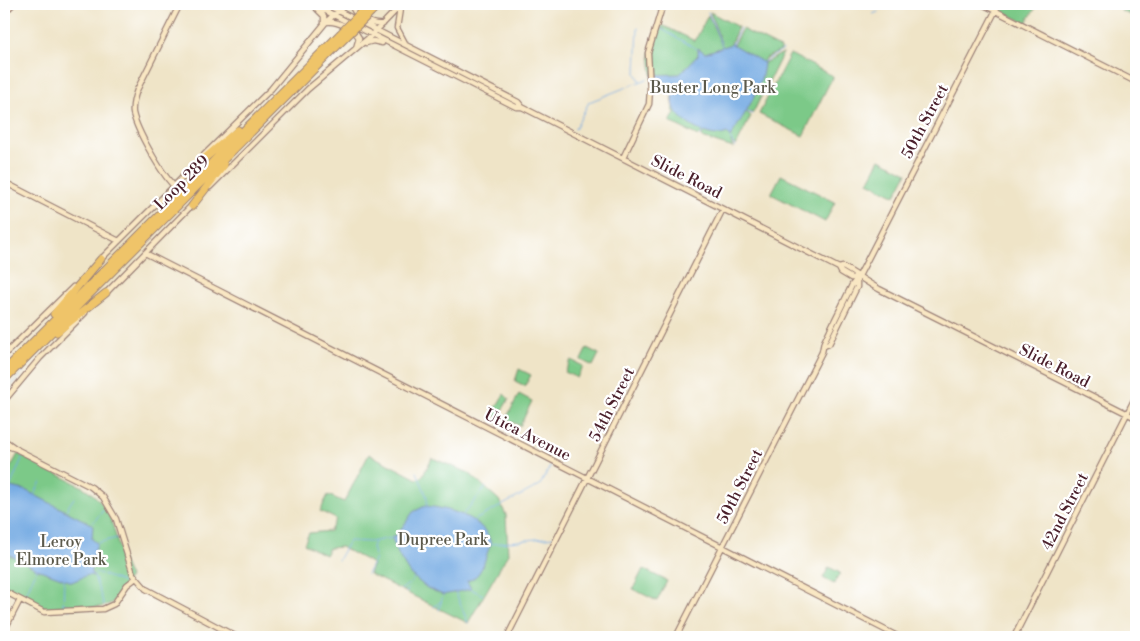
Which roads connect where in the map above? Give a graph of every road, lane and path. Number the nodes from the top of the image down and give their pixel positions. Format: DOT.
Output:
graph roads {
  1 [pos="13,4"];
  2 [pos="180,4"];
  3 [pos="311,4"];
  4 [pos="325,4"];
  5 [pos="346,4"];
  6 [pos="352,4"];
  7 [pos="379,4"];
  8 [pos="403,4"];
  9 [pos="663,4"];
  10 [pos="982,4"];
  11 [pos="1000,4"];
  12 [pos="368,8"];
  13 [pos="338,10"];
  14 [pos="996,11"];
  15 [pos="4,13"];
  16 [pos="333,15"];
  17 [pos="325,24"];
  18 [pos="384,24"];
  19 [pos="377,30"];
  20 [pos="343,35"];
  21 [pos="372,36"];
  22 [pos="397,48"];
  23 [pos="413,48"];
  24 [pos="356,49"];
  25 [pos="1136,82"];
  26 [pos="273,101"];
  27 [pos="522,107"];
  28 [pos="267,116"];
  29 [pos="623,158"];
  30 [pos="184,176"];
  31 [pos="4,182"];
  32 [pos="174,186"];
  33 [pos="192,206"];
  34 [pos="723,209"];
  35 [pos="119,241"];
  36 [pos="144,253"];
  37 [pos="100,259"];
  38 [pos="858,278"];
  39 [pos="106,292"];
  40 [pos="33,350"];
  41 [pos="20,354"];
  42 [pos="4,355"];
  43 [pos="4,371"];
  44 [pos="4,380"];
  45 [pos="1136,396"];
  46 [pos="4,401"];
  47 [pos="1127,414"];
  48 [pos="1136,418"];
  49 [pos="4,436"];
  50 [pos="4,440"];
  51 [pos="12,444"];
  52 [pos="4,445"];
  53 [pos="18,450"];
  54 [pos="587,478"];
  55 [pos="722,547"];
  56 [pos="136,578"];
  57 [pos="4,591"];
  58 [pos="20,600"];
  59 [pos="4,631"];
  60 [pos="237,637"];
  61 [pos="507,637"];
  62 [pos="676,637"];
  63 [pos="899,637"];
  64 [pos="1014,637"];
  1 -- 15 [label="main road"];
  2 -- 32 [label="main road"];
  3 -- 16 [label="main road, Slide Road"];
  3 -- 17 [label="main road"];
  4 -- 13 [label="main road, Slide Road"];
  5 -- 13 [label="main road"];
  6 -- 18 [label="main road"];
  7 -- 12 [label="highway, Loop 289"];
  8 -- 18 [label="main road"];
  8 -- 23 [label="main road"];
  9 -- 29 [label="main road"];
  10 -- 14 [label="main road"];
  11 -- 14 [label="main road, 50th Street"];
  12 -- 20 [label="highway, Loop 289, bridge"];
  13 -- 16 [label="main road"];
  13 -- 19 [label="main road, Slide Road"];
  14 -- 25 [label="main road"];
  14 -- 38 [label="main road, 50th Street"];
  16 -- 17 [label="main road"];
  16 -- 21 [label="main road, Slide Road"];
  17 -- 24 [label="main road"];
  17 -- 30 [label="main road"];
  18 -- 19 [label="main road"];
  19 -- 21 [label="main road"];
  19 -- 23 [label="main road, Slide Road"];
  20 -- 26 [label="highway, Loop 289"];
  20 -- 28 [label="highway, Loop 289"];
  21 -- 22 [label="main road, Slide Road"];
  21 -- 24 [label="main road"];
  22 -- 24 [label="main road"];
  22 -- 27 [label="main road, Slide Road"];
  23 -- 27 [label="main road, Slide Road"];
  24 -- 33 [label="main road"];
  26 -- 30 [label="highway"];
  26 -- 41 [label="highway, Loop 289"];
  27 -- 29 [label="main road, Slide Road"];
  28 -- 33 [label="highway"];
  28 -- 40 [label="highway, Loop 289"];
  29 -- 34 [label="main road, Slide Road"];
  30 -- 32 [label="main road"];
  31 -- 35 [label="main road"];
  32 -- 35 [label="main road"];
  33 -- 36 [label="main road"];
  34 -- 38 [label="main road, Slide Road"];
  34 -- 54 [label="main road, 54th Street"];
  35 -- 37 [label="main road"];
  36 -- 39 [label="main road"];
  36 -- 54 [label="main road, Utica Avenue"];
  37 -- 41 [label="highway"];
  37 -- 42 [label="main road"];
  38 -- 47 [label="main road, Slide Road"];
  38 -- 55 [label="main road, 50th Street"];
  39 -- 40 [label="highway"];
  39 -- 46 [label="main road"];
  40 -- 44 [label="highway, Loop 289"];
  41 -- 43 [label="highway, Loop 289"];
  45 -- 47 [label="main road, 42nd Street"];
  47 -- 48 [label="main road, Slide Road"];
  47 -- 64 [label="main road, 42nd Street"];
  49 -- 51 [label="main road"];
  50 -- 51 [label="main road"];
  51 -- 53 [label="main road"];
  52 -- 53 [label="main road"];
  53 -- 56 [label="main road"];
  54 -- 55 [label="main road, Utica Avenue"];
  54 -- 61 [label="main road, 54th Street"];
  55 -- 62 [label="main road, 50th Street"];
  55 -- 63 [label="main road, Utica Avenue"];
  56 -- 58 [label="main road"];
  56 -- 60 [label="main road"];
  57 -- 58 [label="main road"];
  58 -- 59 [label="main road"];
}
